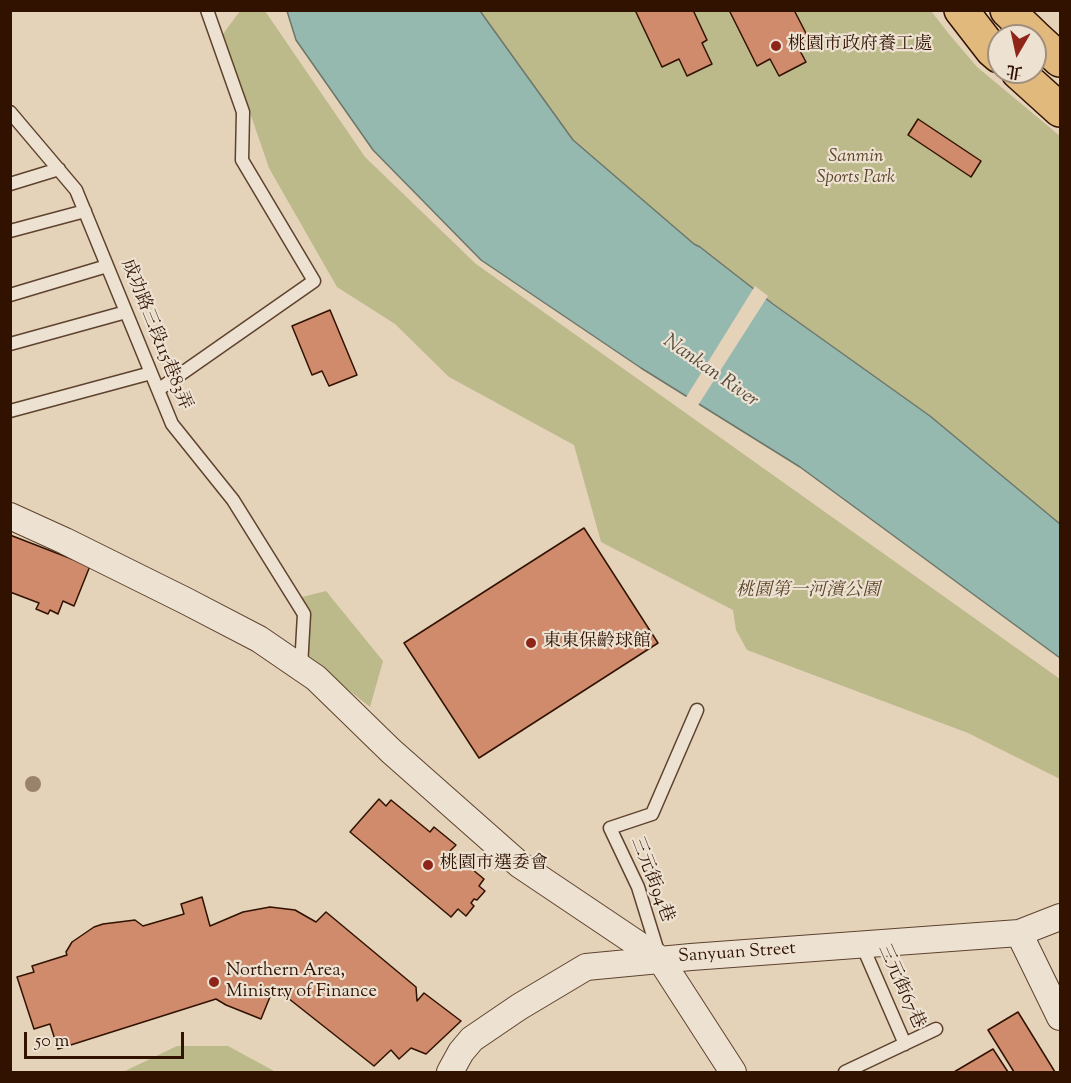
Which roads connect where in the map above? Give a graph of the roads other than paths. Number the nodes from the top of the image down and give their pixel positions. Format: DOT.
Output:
graph roads {
  1 [pos="207,10"];
  2 [pos="961,10"];
  3 [pos="1007,10"];
  4 [pos="1021,24"];
  5 [pos="987,44"];
  6 [pos="1047,48"];
  7 [pos="1060,60"];
  8 [pos="1031,84"];
  9 [pos="1060,110"];
  10 [pos="10,112"];
  11 [pos="59,169"];
  12 [pos="10,183"];
  13 [pos="85,211"];
  14 [pos="10,231"];
  15 [pos="107,266"];
  16 [pos="10,294"];
  17 [pos="126,312"];
  18 [pos="10,345"];
  19 [pos="151,373"];
  20 [pos="158,390"];
  21 [pos="10,411"];
  22 [pos="10,516"];
  23 [pos="301,668"];
  24 [pos="697,710"];
  25 [pos="1060,917"];
  26 [pos="1019,933"];
  27 [pos="862,945"];
  28 [pos="660,959"];
  29 [pos="1060,1017"];
  30 [pos="936,1029"];
  31 [pos="905,1044"];
  32 [pos="728,1071"];
  33 [pos="450,1072"];
  34 [pos="845,1072"];
  1 -- 20 [label="lane"];
  2 -- 5 [label="main road"];
  3 -- 4 [label="main road"];
  6 -- 7 [label="main road"];
  8 -- 9 [label="main road"];
  10 -- 11 [label="lane, 成功路三段115巷83弄"];
  11 -- 12 [label="lane"];
  11 -- 13 [label="lane, 成功路三段115巷83弄"];
  13 -- 14 [label="lane"];
  13 -- 15 [label="lane, 成功路三段115巷83弄"];
  15 -- 16 [label="lane"];
  15 -- 17 [label="lane, 成功路三段115巷83弄"];
  17 -- 18 [label="lane"];
  17 -- 19 [label="lane, 成功路三段115巷83弄"];
  19 -- 20 [label="lane, 成功路三段115巷83弄"];
  19 -- 21 [label="lane"];
  20 -- 23 [label="lane, 成功路三段115巷83弄"];
  22 -- 23 [label="street"];
  23 -- 28 [label="street"];
  24 -- 28 [label="lane, 三元街94巷"];
  25 -- 26 [label="street, Sanyuan Street"];
  26 -- 27 [label="street, Sanyuan Street"];
  26 -- 29 [label="street"];
  27 -- 28 [label="street, Sanyuan Street"];
  27 -- 31 [label="lane, 三元街67巷"];
  28 -- 32 [label="street"];
  28 -- 33 [label="street, Sanyuan Street"];
  30 -- 31 [label="lane, 三元街67巷"];
  31 -- 34 [label="lane, 三元街67巷"];
}
